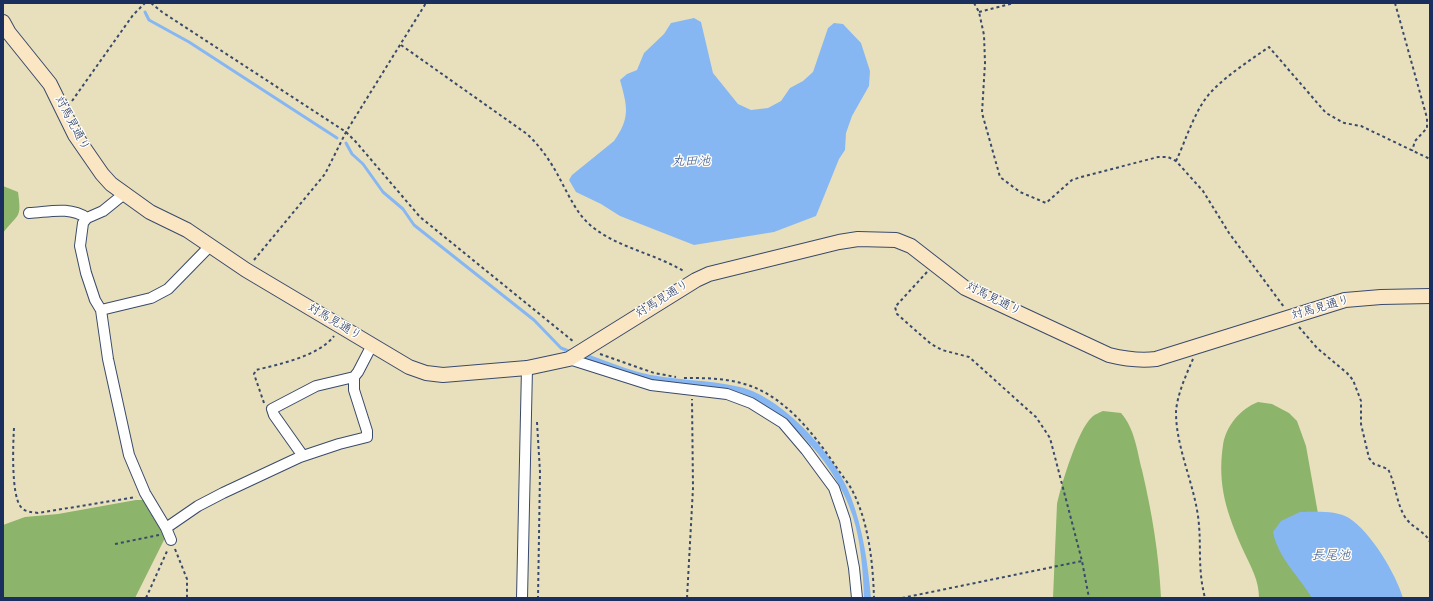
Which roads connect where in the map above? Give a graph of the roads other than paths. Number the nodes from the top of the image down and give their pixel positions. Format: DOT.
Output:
graph roads {
  1 [pos="3,22"];
  2 [pos="124,194"];
  3 [pos="29,213"];
  4 [pos="87,218"];
  5 [pos="211,245"];
  6 [pos="1430,296"];
  7 [pos="102,310"];
  8 [pos="372,345"];
  9 [pos="569,359"];
  10 [pos="527,368"];
  11 [pos="354,376"];
  12 [pos="304,456"];
  13 [pos="522,598"];
  14 [pos="857,598"];
  1 -- 2 [label="street, 対馬見通り"];
  2 -- 4 [label="street"];
  2 -- 5 [label="street, 対馬見通り"];
  3 -- 4 [label="street"];
  4 -- 7 [label="street"];
  5 -- 7 [label="street"];
  5 -- 8 [label="street, 対馬見通り"];
  6 -- 9 [label="street, 対馬見通り"];
  7 -- 12 [label="street"];
  8 -- 10 [label="street, 対馬見通り"];
  8 -- 11 [label="street"];
  9 -- 10 [label="street, 対馬見通り"];
  9 -- 14 [label="street"];
  10 -- 13 [label="street"];
  11 -- 12 [label="street"];
  11 -- 12 [label="street"];
}
